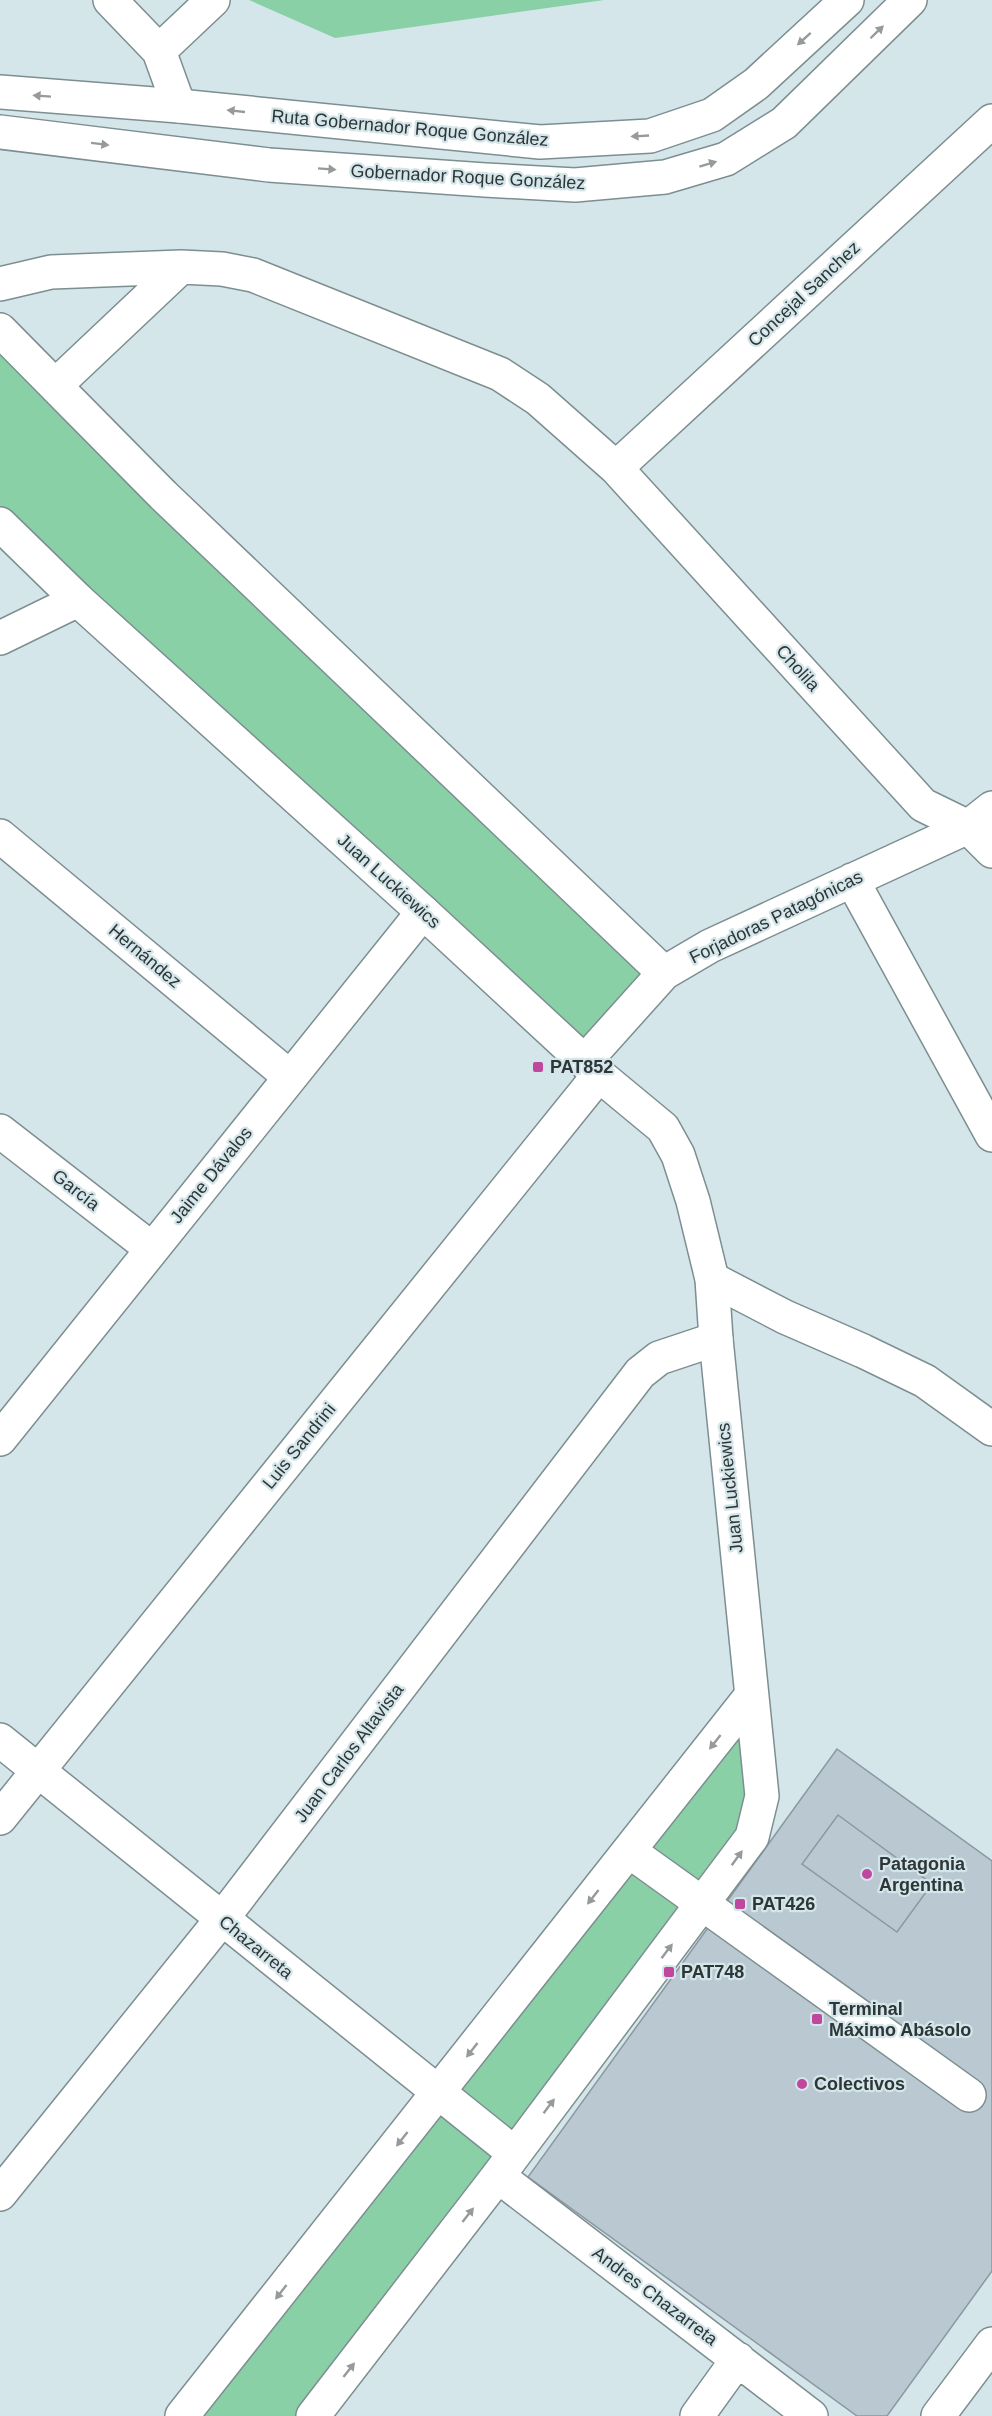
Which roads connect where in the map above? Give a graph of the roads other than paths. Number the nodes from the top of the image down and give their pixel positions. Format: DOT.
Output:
graph roads {
  1 [pos="110,0"];
  2 [pos="213,0"];
  3 [pos="847,0"];
  4 [pos="910,0"];
  5 [pos="159,51"];
  6 [pos="0,92"];
  7 [pos="179,106"];
  8 [pos="992,121"];
  9 [pos="0,132"];
  10 [pos="181,267"];
  11 [pos="0,284"];
  12 [pos="0,330"];
  13 [pos="56,385"];
  14 [pos="616,468"];
  15 [pos="0,524"];
  16 [pos="78,600"];
  17 [pos="0,638"];
  18 [pos="980,818"];
  19 [pos="0,836"];
  20 [pos="992,851"];
  21 [pos="852,880"];
  22 [pos="423,912"];
  23 [pos="664,973"];
  24 [pos="592,1068"];
  25 [pos="290,1077"];
  26 [pos="0,1131"];
  27 [pos="992,1135"];
  28 [pos="152,1249"];
  29 [pos="712,1279"];
  30 [pos="716,1339"];
  31 [pos="992,1429"];
  32 [pos="2,1432"];
  33 [pos="751,1696"];
  34 [pos="0,1740"];
  35 [pos="38,1770"];
  36 [pos="0,1818"];
  37 [pos="629,1851"];
  38 [pos="702,1905"];
  39 [pos="221,1920"];
  40 [pos="438,2093"];
  41 [pos="969,2095"];
  42 [pos="506,2164"];
  43 [pos="0,2194"];
  44 [pos="992,2344"];
  45 [pos="738,2359"];
  46 [pos="182,2416"];
  47 [pos="313,2416"];
  48 [pos="697,2416"];
  49 [pos="811,2416"];
  50 [pos="938,2416"];
  1 -- 5 [label="street"];
  2 -- 5 [label="street"];
  3 -- 7 [label="street, Ruta Gobernador Roque González, one-way"];
  9 -- 4 [label="street, Gobernador Roque González, one-way"];
  5 -- 7 [label="street"];
  7 -- 6 [label="street, Ruta Gobernador Roque González, one-way"];
  8 -- 14 [label="street, Concejal Sanchez"];
  10 -- 11 [label="street, Cholila"];
  10 -- 13 [label="street"];
  10 -- 14 [label="street, Cholila"];
  12 -- 13 [label="street"];
  13 -- 23 [label="street"];
  14 -- 18 [label="street, Cholila"];
  15 -- 16 [label="street, Juan Luckiewics"];
  16 -- 17 [label="street"];
  16 -- 22 [label="street, Juan Luckiewics"];
  18 -- 20 [label="street, Cholila"];
  18 -- 21 [label="street, Forjadoras Patagónicas"];
  19 -- 25 [label="street, Hernández"];
  21 -- 23 [label="street, Forjadoras Patagónicas"];
  21 -- 27 [label="street"];
  22 -- 24 [label="street, Juan Luckiewics"];
  22 -- 25 [label="street, Jaime Dávalos"];
  23 -- 24 [label="street, Forjadoras Patagónicas"];
  24 -- 29 [label="street, Juan Luckiewics"];
  24 -- 35 [label="street, Luis Sandrini"];
  25 -- 28 [label="street, Jaime Dávalos"];
  26 -- 28 [label="street, García"];
  28 -- 32 [label="street, Jaime Dávalos"];
  29 -- 30 [label="street, Juan Luckiewics"];
  29 -- 31 [label="street"];
  30 -- 33 [label="street, Juan Luckiewics"];
  30 -- 39 [label="street, Juan Carlos Altavista"];
  33 -- 37 [label="street, one-way"];
  38 -- 33 [label="street, Juan Luckiewics, one-way"];
  34 -- 35 [label="street, Chazarreta"];
  35 -- 36 [label="street, Luis Sandrini"];
  35 -- 39 [label="street, Chazarreta"];
  37 -- 38 [label="street"];
  37 -- 40 [label="street, one-way"];
  38 -- 41 [label="street"];
  42 -- 38 [label="street, Juan Luckiewics, one-way"];
  39 -- 40 [label="street, Chazarreta"];
  39 -- 43 [label="street, Juan Carlos Altavista"];
  40 -- 42 [label="street, Chazarreta"];
  40 -- 46 [label="street, one-way"];
  42 -- 45 [label="street, Andres Chazarreta"];
  47 -- 42 [label="street, Juan Luckiewics, one-way"];
  44 -- 50 [label="street"];
  45 -- 48 [label="street"];
  45 -- 49 [label="street, Andres Chazarreta"];
}
